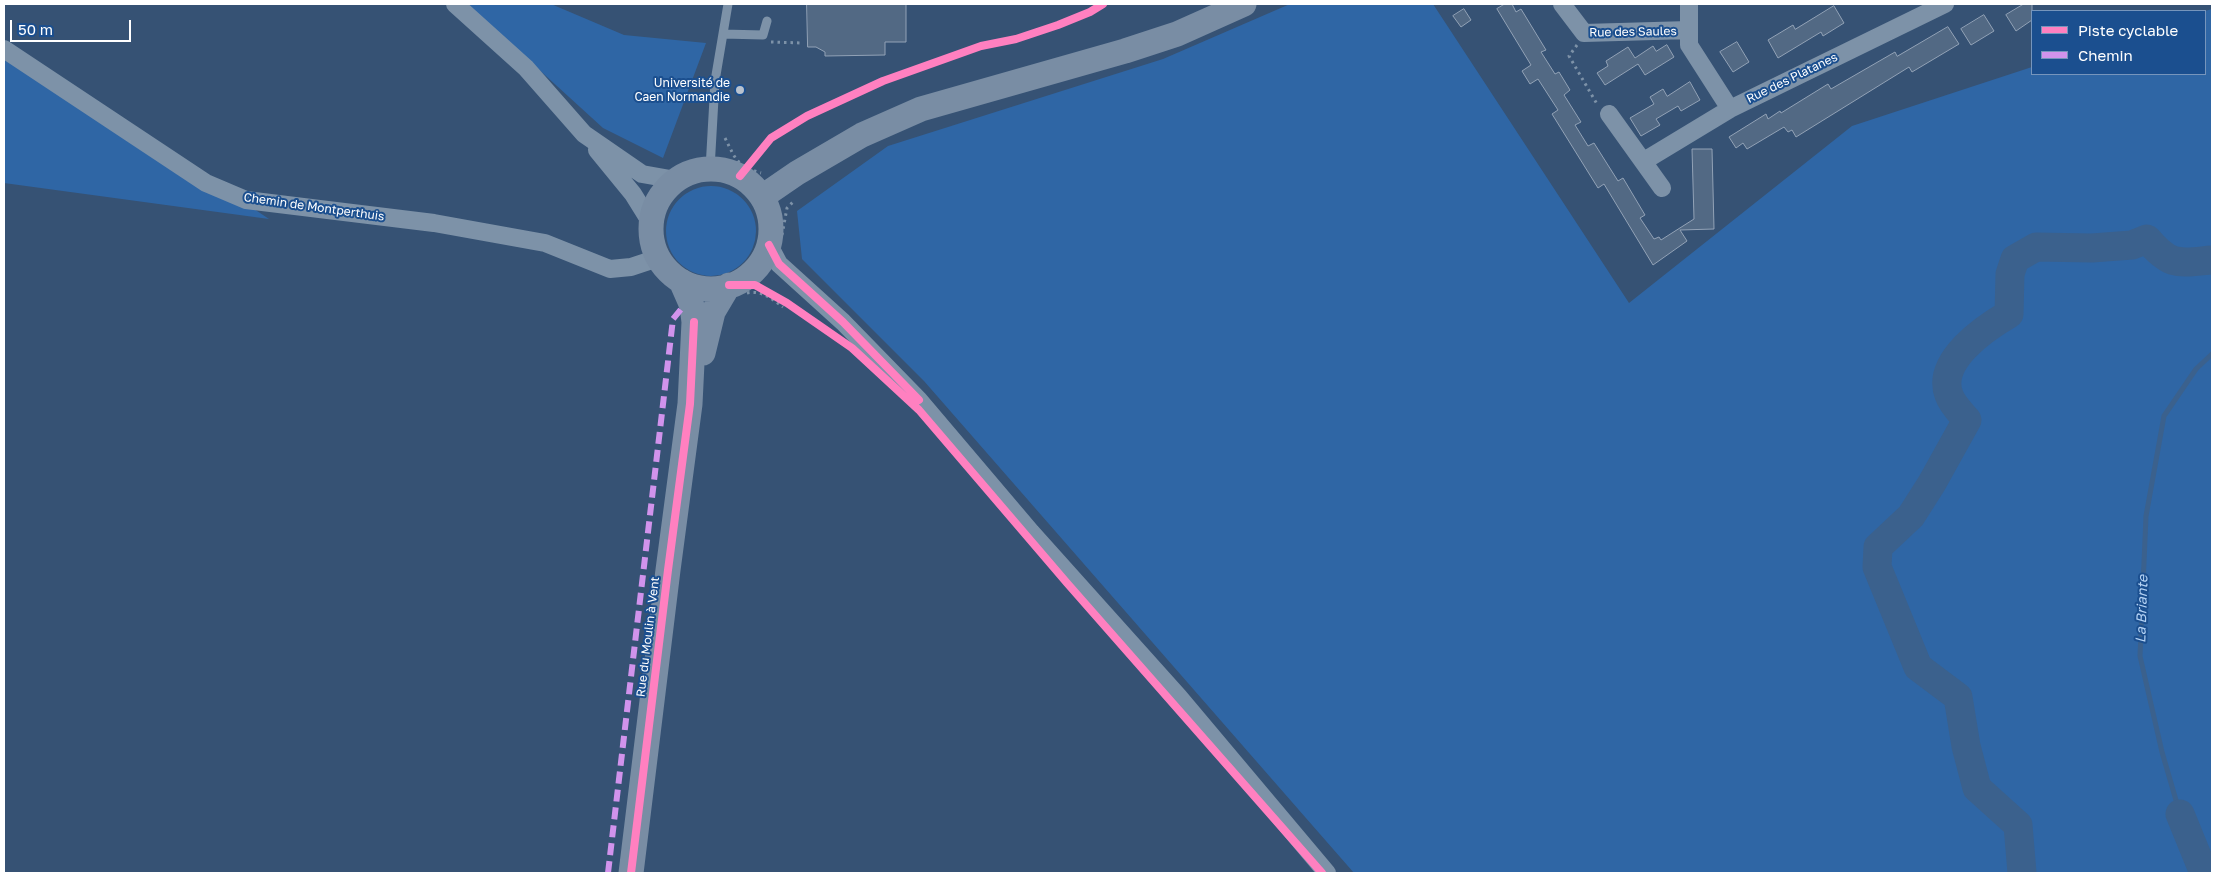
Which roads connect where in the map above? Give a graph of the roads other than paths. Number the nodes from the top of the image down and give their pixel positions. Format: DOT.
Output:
graph roads {
  1 [pos="456,4"];
  2 [pos="728,4"];
  3 [pos="1244,4"];
  4 [pos="1562,4"];
  5 [pos="1689,4"];
  6 [pos="1946,4"];
  7 [pos="767,21"];
  8 [pos="1689,30"];
  9 [pos="723,34"];
  10 [pos="4,49"];
  11 [pos="1730,109"];
  12 [pos="1609,114"];
  13 [pos="584,134"];
  14 [pos="1644,161"];
  15 [pos="710,169"];
  16 [pos="676,180"];
  17 [pos="1662,188"];
  18 [pos="762,197"];
  19 [pos="651,223"];
  20 [pos="776,242"];
  21 [pos="658,258"];
  22 [pos="681,281"];
  23 [pos="737,290"];
  24 [pos="690,404"];
  25 [pos="631,873"];
  26 [pos="1327,873"];
  1 -- 13 [label="street"];
  2 -- 9 [label="lane"];
  3 -- 18 [label="main road"];
  4 -- 8 [label="street, Rue des Saules"];
  5 -- 8 [label="street"];
  6 -- 11 [label="street, Rue des Platanes"];
  7 -- 9 [label="lane"];
  8 -- 11 [label="street"];
  9 -- 15 [label="lane"];
  10 -- 21 [label="street, Chemin de Montperthuis"];
  11 -- 14 [label="street, Rue des Platanes"];
  12 -- 14 [label="street"];
  13 -- 16 [label="street"];
  13 -- 19 [label="street"];
  14 -- 17 [label="street"];
  15 -- 16 [label="main road"];
  15 -- 18 [label="main road"];
  16 -- 19 [label="main road"];
  18 -- 20 [label="main road"];
  19 -- 21 [label="main road"];
  20 -- 23 [label="main road"];
  20 -- 26 [label="street"];
  21 -- 22 [label="main road"];
  22 -- 23 [label="main road"];
  22 -- 24 [label="main road"];
  23 -- 24 [label="main road"];
  24 -- 25 [label="main road, Rue du Moulin à Vent"];
}
